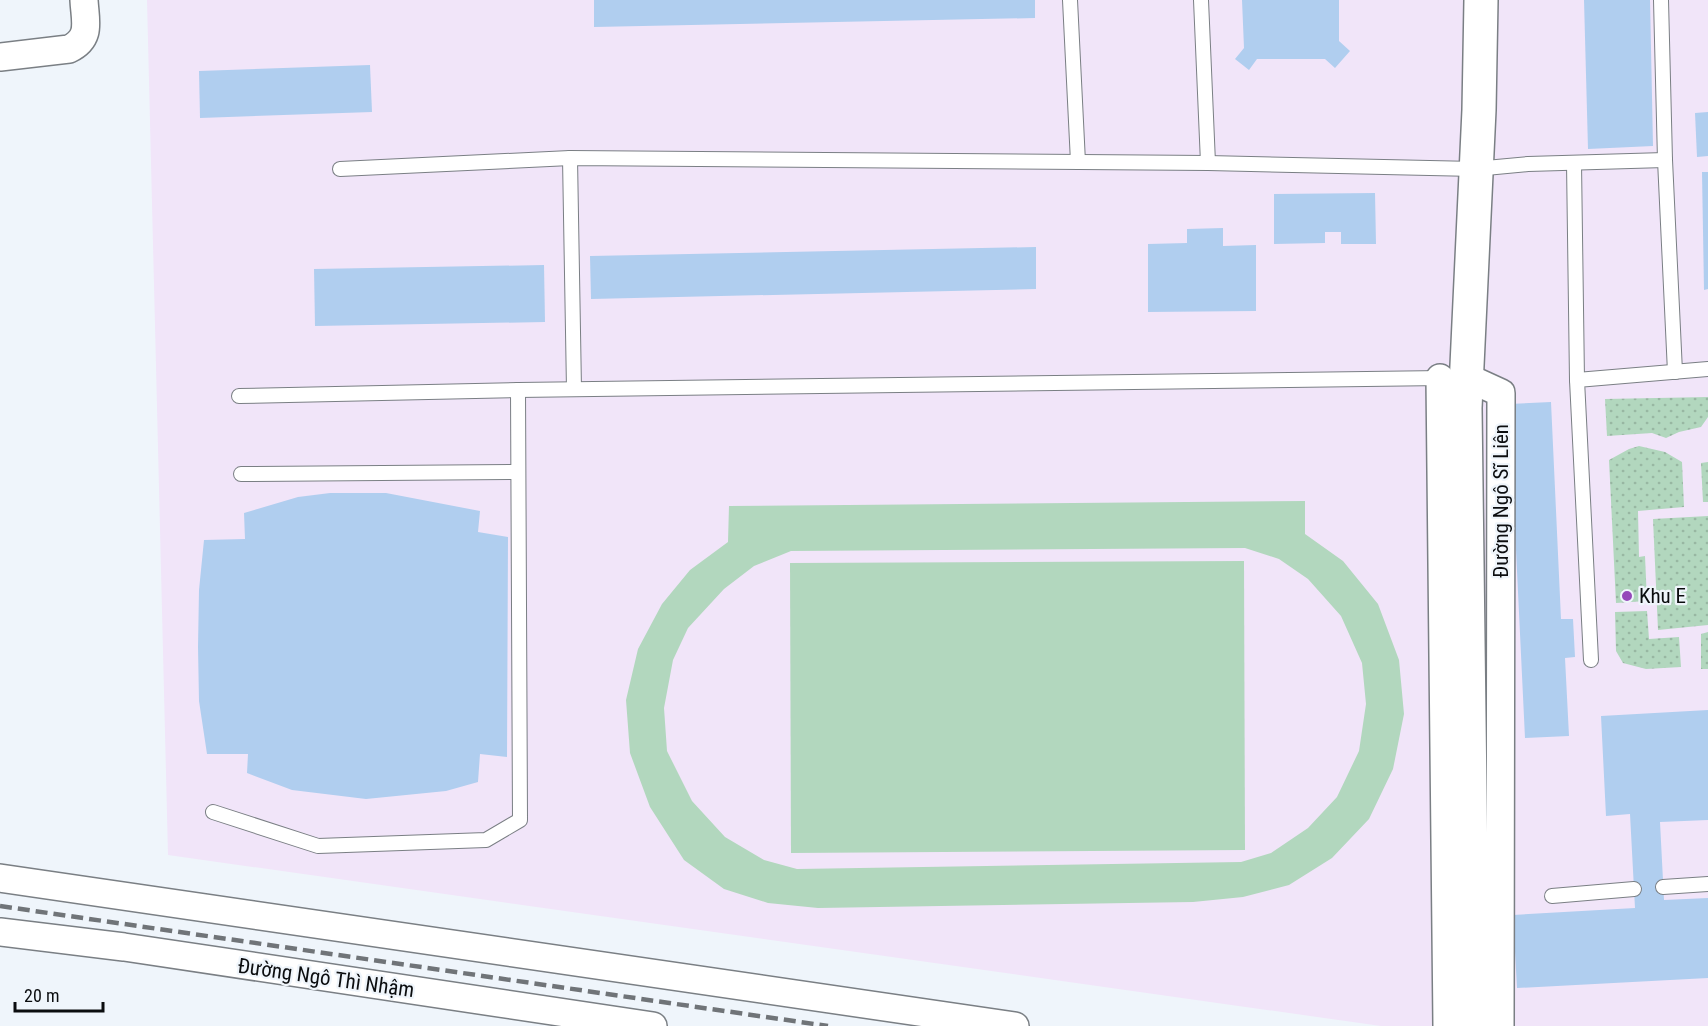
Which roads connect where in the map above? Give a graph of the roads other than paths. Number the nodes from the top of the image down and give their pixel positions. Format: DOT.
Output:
graph roads {
  1 [pos="84,0"];
  2 [pos="1070,0"];
  3 [pos="1201,0"];
  4 [pos="1481,0"];
  5 [pos="1661,0"];
  6 [pos="0,57"];
  7 [pos="570,158"];
  8 [pos="1665,160"];
  9 [pos="1078,162"];
  10 [pos="1208,163"];
  11 [pos="1574,163"];
  12 [pos="340,169"];
  13 [pos="1475,169"];
  14 [pos="1708,369"];
  15 [pos="1675,372"];
  16 [pos="1577,380"];
  17 [pos="1457,388"];
  18 [pos="574,389"];
  19 [pos="518,390"];
  20 [pos="239,396"];
  21 [pos="518,472"];
  22 [pos="241,474"];
  23 [pos="1591,660"];
  24 [pos="213,812"];
  25 [pos="0,878"];
  26 [pos="1708,884"];
  27 [pos="1663,887"];
  28 [pos="1634,889"];
  29 [pos="1552,896"];
  30 [pos="0,932"];
  31 [pos="652,1026"];
  32 [pos="1015,1026"];
  33 [pos="1447,1026"];
  34 [pos="1473,1026"];
  35 [pos="1500,1026"];
  1 -- 6 [label="street"];
  2 -- 9 [label="lane"];
  3 -- 10 [label="lane"];
  4 -- 13 [label="street, Đường Ngô Sĩ Liên"];
  5 -- 8 [label="lane"];
  7 -- 9 [label="lane"];
  7 -- 12 [label="lane"];
  7 -- 18 [label="lane"];
  8 -- 11 [label="lane"];
  8 -- 15 [label="lane"];
  9 -- 10 [label="lane"];
  10 -- 13 [label="lane"];
  11 -- 13 [label="lane"];
  11 -- 16 [label="lane"];
  13 -- 17 [label="street, Đường Ngô Sĩ Liên"];
  14 -- 15 [label="lane"];
  15 -- 16 [label="lane"];
  16 -- 23 [label="lane"];
  17 -- 18 [label="lane"];
  17 -- 33 [label="street"];
  17 -- 34 [label="street, Đường Ngô Sĩ Liên"];
  17 -- 35 [label="street, Đường Ngô Sĩ Liên"];
  18 -- 19 [label="lane"];
  19 -- 20 [label="lane"];
  19 -- 21 [label="lane"];
  21 -- 22 [label="lane"];
  21 -- 24 [label="lane"];
  25 -- 32 [label="street"];
  26 -- 27 [label="lane"];
  28 -- 29 [label="lane"];
  30 -- 31 [label="street, Đường Ngô Thì Nhậm"];
}
